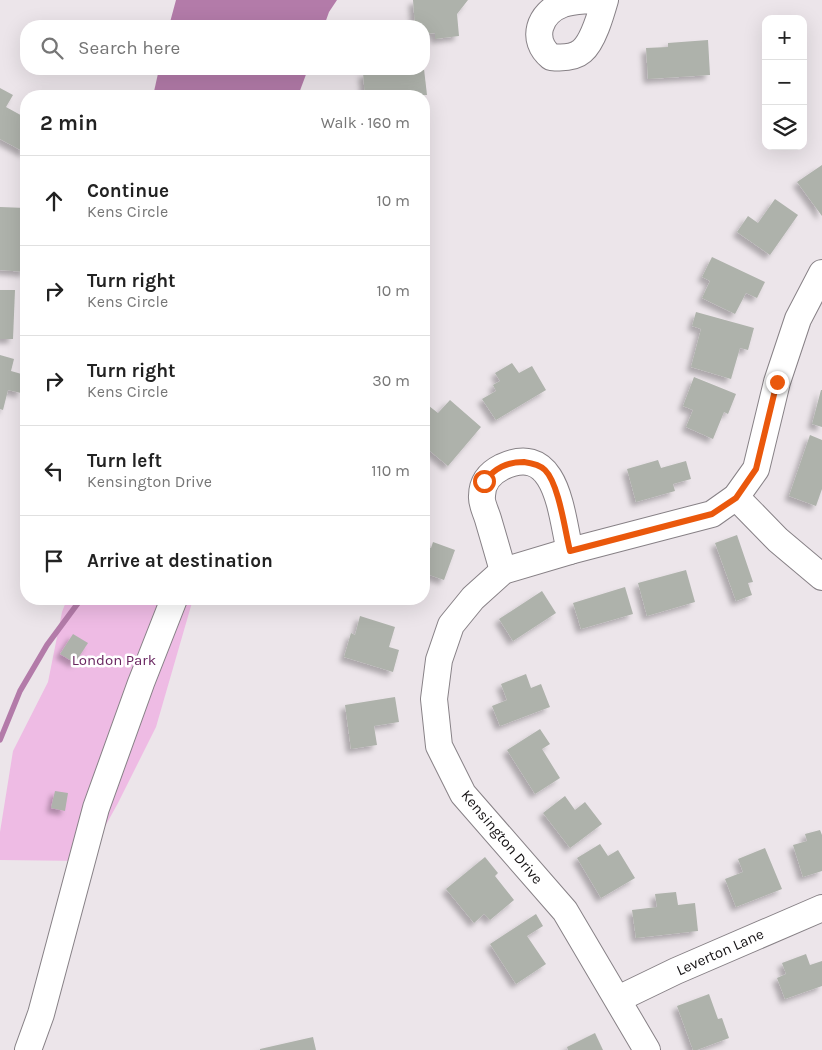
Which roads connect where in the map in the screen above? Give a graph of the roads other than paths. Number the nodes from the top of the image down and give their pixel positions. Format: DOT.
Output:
graph roads {
  1 [pos="592,0"];
  2 [pos="605,0"];
  3 [pos="822,273"];
  4 [pos="736,498"];
  5 [pos="570,551"];
  6 [pos="503,571"];
  7 [pos="822,577"];
  8 [pos="172,605"];
  9 [pos="822,908"];
  10 [pos="618,999"];
  11 [pos="28,1050"];
  12 [pos="647,1050"];
  1 -- 2 [label="street"];
  1 -- 2 [label="street"];
  3 -- 4 [label="street, Kensington Drive"];
  4 -- 5 [label="street, Kensington Drive"];
  4 -- 7 [label="street"];
  5 -- 6 [label="street, Kensington Drive"];
  5 -- 6 [label="street"];
  6 -- 10 [label="street, Kensington Drive"];
  8 -- 11 [label="street"];
  9 -- 10 [label="street, Leverton Lane"];
  10 -- 12 [label="street, Kensington Drive"];
}
